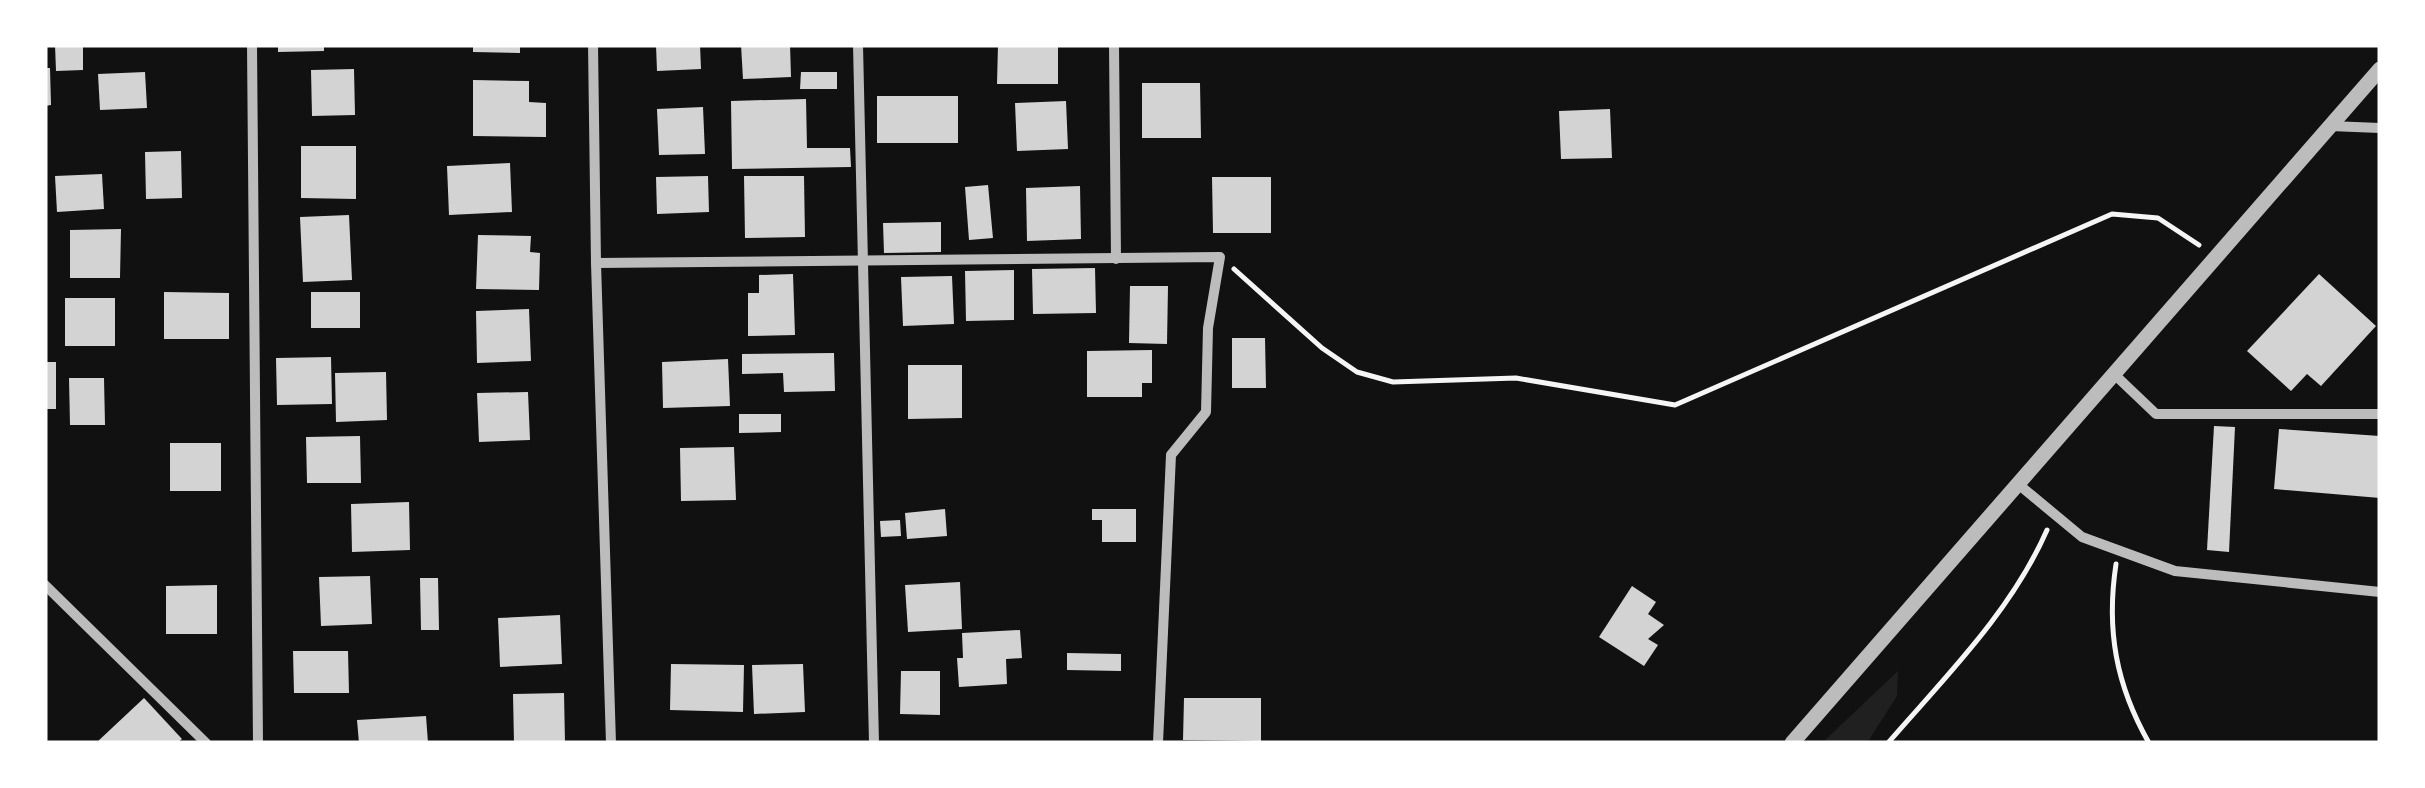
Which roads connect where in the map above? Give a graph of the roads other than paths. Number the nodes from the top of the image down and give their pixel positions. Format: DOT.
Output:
graph roads {
  1 [pos="252,45"];
  2 [pos="593,45"];
  3 [pos="858,45"];
  4 [pos="1114,45"];
  5 [pos="2380,69"];
  6 [pos="2330,126"];
  7 [pos="2380,128"];
  8 [pos="1116,258"];
  9 [pos="862,259"];
  10 [pos="596,263"];
  11 [pos="2114,374"];
  12 [pos="2380,414"];
  13 [pos="2018,484"];
  14 [pos="45,585"];
  15 [pos="2380,592"];
  16 [pos="206,743"];
  17 [pos="258,743"];
  18 [pos="611,743"];
  19 [pos="874,743"];
  20 [pos="1158,743"];
  21 [pos="1792,743"];
  1 -- 17 [label="street"];
  2 -- 10 [label="street"];
  3 -- 9 [label="street"];
  4 -- 8 [label="street"];
  5 -- 6 [label="street"];
  6 -- 7 [label="street"];
  6 -- 11 [label="street"];
  8 -- 9 [label="street"];
  8 -- 20 [label="street"];
  9 -- 10 [label="street"];
  9 -- 19 [label="street"];
  10 -- 18 [label="street"];
  11 -- 12 [label="street"];
  11 -- 13 [label="street"];
  13 -- 15 [label="street"];
  13 -- 21 [label="street"];
  14 -- 16 [label="street"];
}
